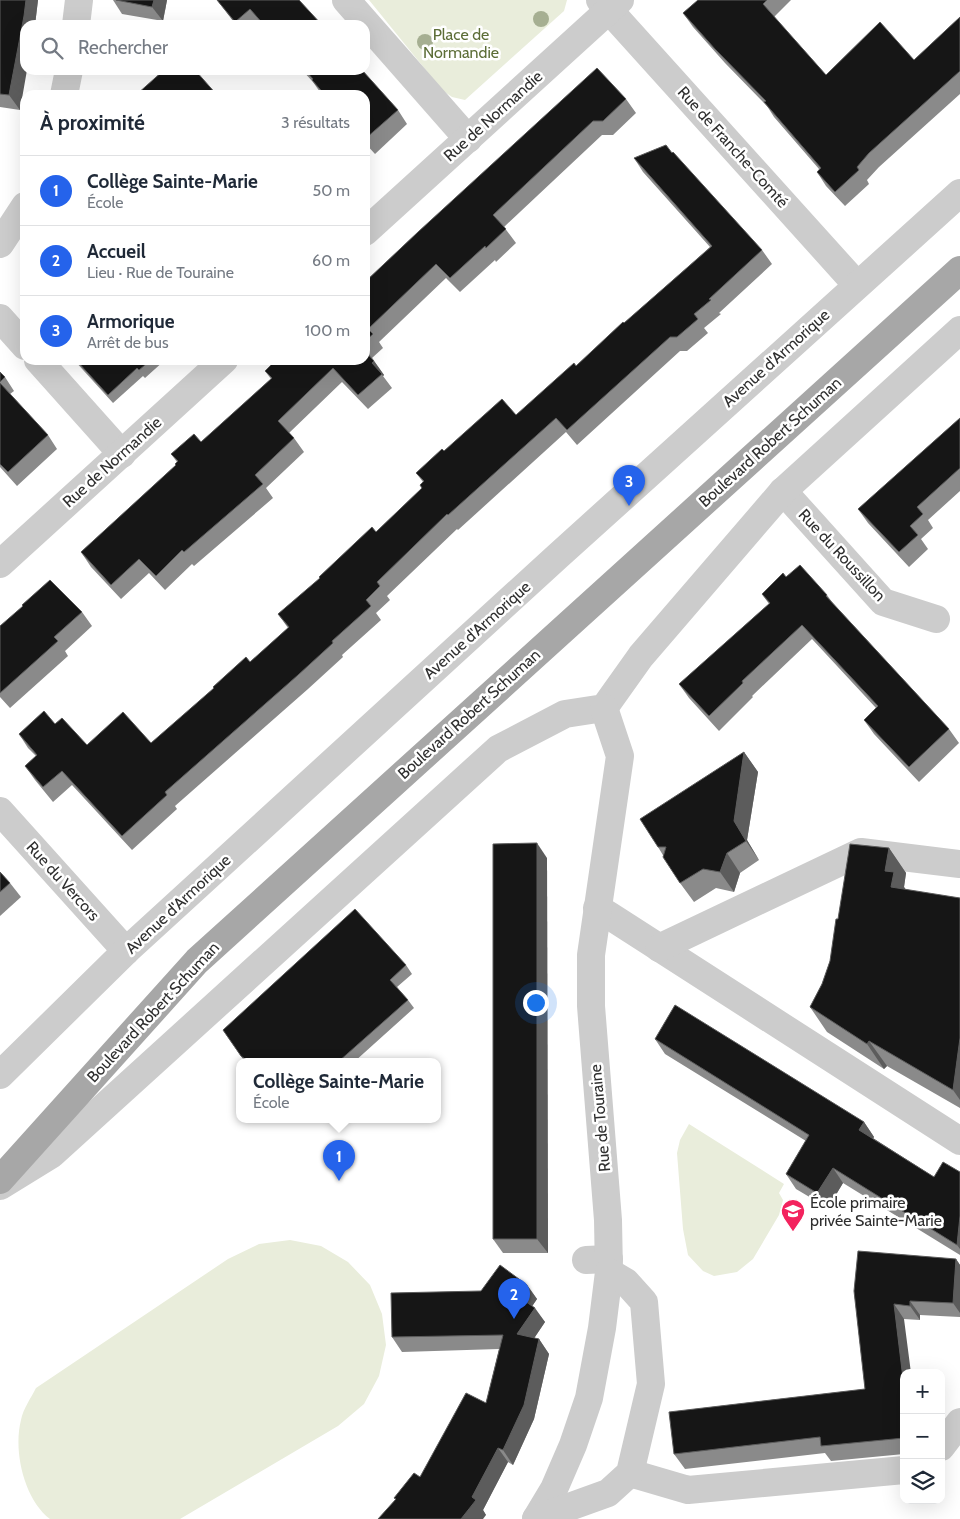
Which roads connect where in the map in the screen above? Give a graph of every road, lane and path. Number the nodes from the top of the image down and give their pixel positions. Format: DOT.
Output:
graph roads {
  1 [pos="79,0"];
  2 [pos="346,0"];
  3 [pos="610,3"];
  4 [pos="77,20"];
  5 [pos="364,20"];
  6 [pos="370,27"];
  7 [pos="68,75"];
  8 [pos="65,90"];
  9 [pos="468,139"];
  10 [pos="960,194"];
  11 [pos="20,214"];
  12 [pos="370,227"];
  13 [pos="0,244"];
  14 [pos="960,270"];
  15 [pos="858,284"];
  16 [pos="0,318"];
  17 [pos="960,330"];
  18 [pos="20,340"];
  19 [pos="42,365"];
  20 [pos="219,365"];
  21 [pos="122,454"];
  22 [pos="783,491"];
  23 [pos="0,564"];
  24 [pos="936,619"];
  25 [pos="604,708"];
  26 [pos="0,811"];
  27 [pos="960,864"];
  28 [pos="597,908"];
  29 [pos="660,948"];
  30 [pos="126,951"];
  31 [pos="0,1074"];
  32 [pos="960,1141"];
  33 [pos="0,1180"];
  34 [pos="0,1186"];
  35 [pos="602,1264"];
  36 [pos="960,1422"];
  37 [pos="945,1442"];
  38 [pos="900,1470"];
  39 [pos="630,1473"];
  40 [pos="536,1519"];
  1 -- 4 [label="street"];
  2 -- 5 [label="street"];
  3 -- 9 [label="street, Rue de Normandie"];
  3 -- 15 [label="street, Rue de Franche-Comté"];
  6 -- 9 [label="street"];
  7 -- 8 [label="street"];
  9 -- 12 [label="street, Rue de Normandie"];
  10 -- 15 [label="street, Avenue d'Armorique"];
  11 -- 13 [label="street"];
  14 -- 33 [label="main road, Boulevard Robert Schuman"];
  15 -- 30 [label="street, Avenue d'Armorique"];
  16 -- 18 [label="street"];
  17 -- 22 [label="street"];
  19 -- 21 [label="street"];
  20 -- 21 [label="street, Rue de Normandie"];
  21 -- 23 [label="street, Rue de Normandie"];
  22 -- 24 [label="street, Rue du Roussillon"];
  22 -- 25 [label="street"];
  25 -- 28 [label="street, Rue de Touraine"];
  25 -- 34 [label="street"];
  26 -- 30 [label="street, Rue du Vercors"];
  27 -- 29 [label="street"];
  28 -- 29 [label="street"];
  28 -- 35 [label="street, Rue de Touraine"];
  29 -- 32 [label="street"];
  30 -- 31 [label="street, Avenue d'Armorique"];
  35 -- 39 [label="street"];
  35 -- 40 [label="street, Rue de Touraine"];
  36 -- 37 [label="street"];
  38 -- 39 [label="street"];
  39 -- 40 [label="street"];
}
